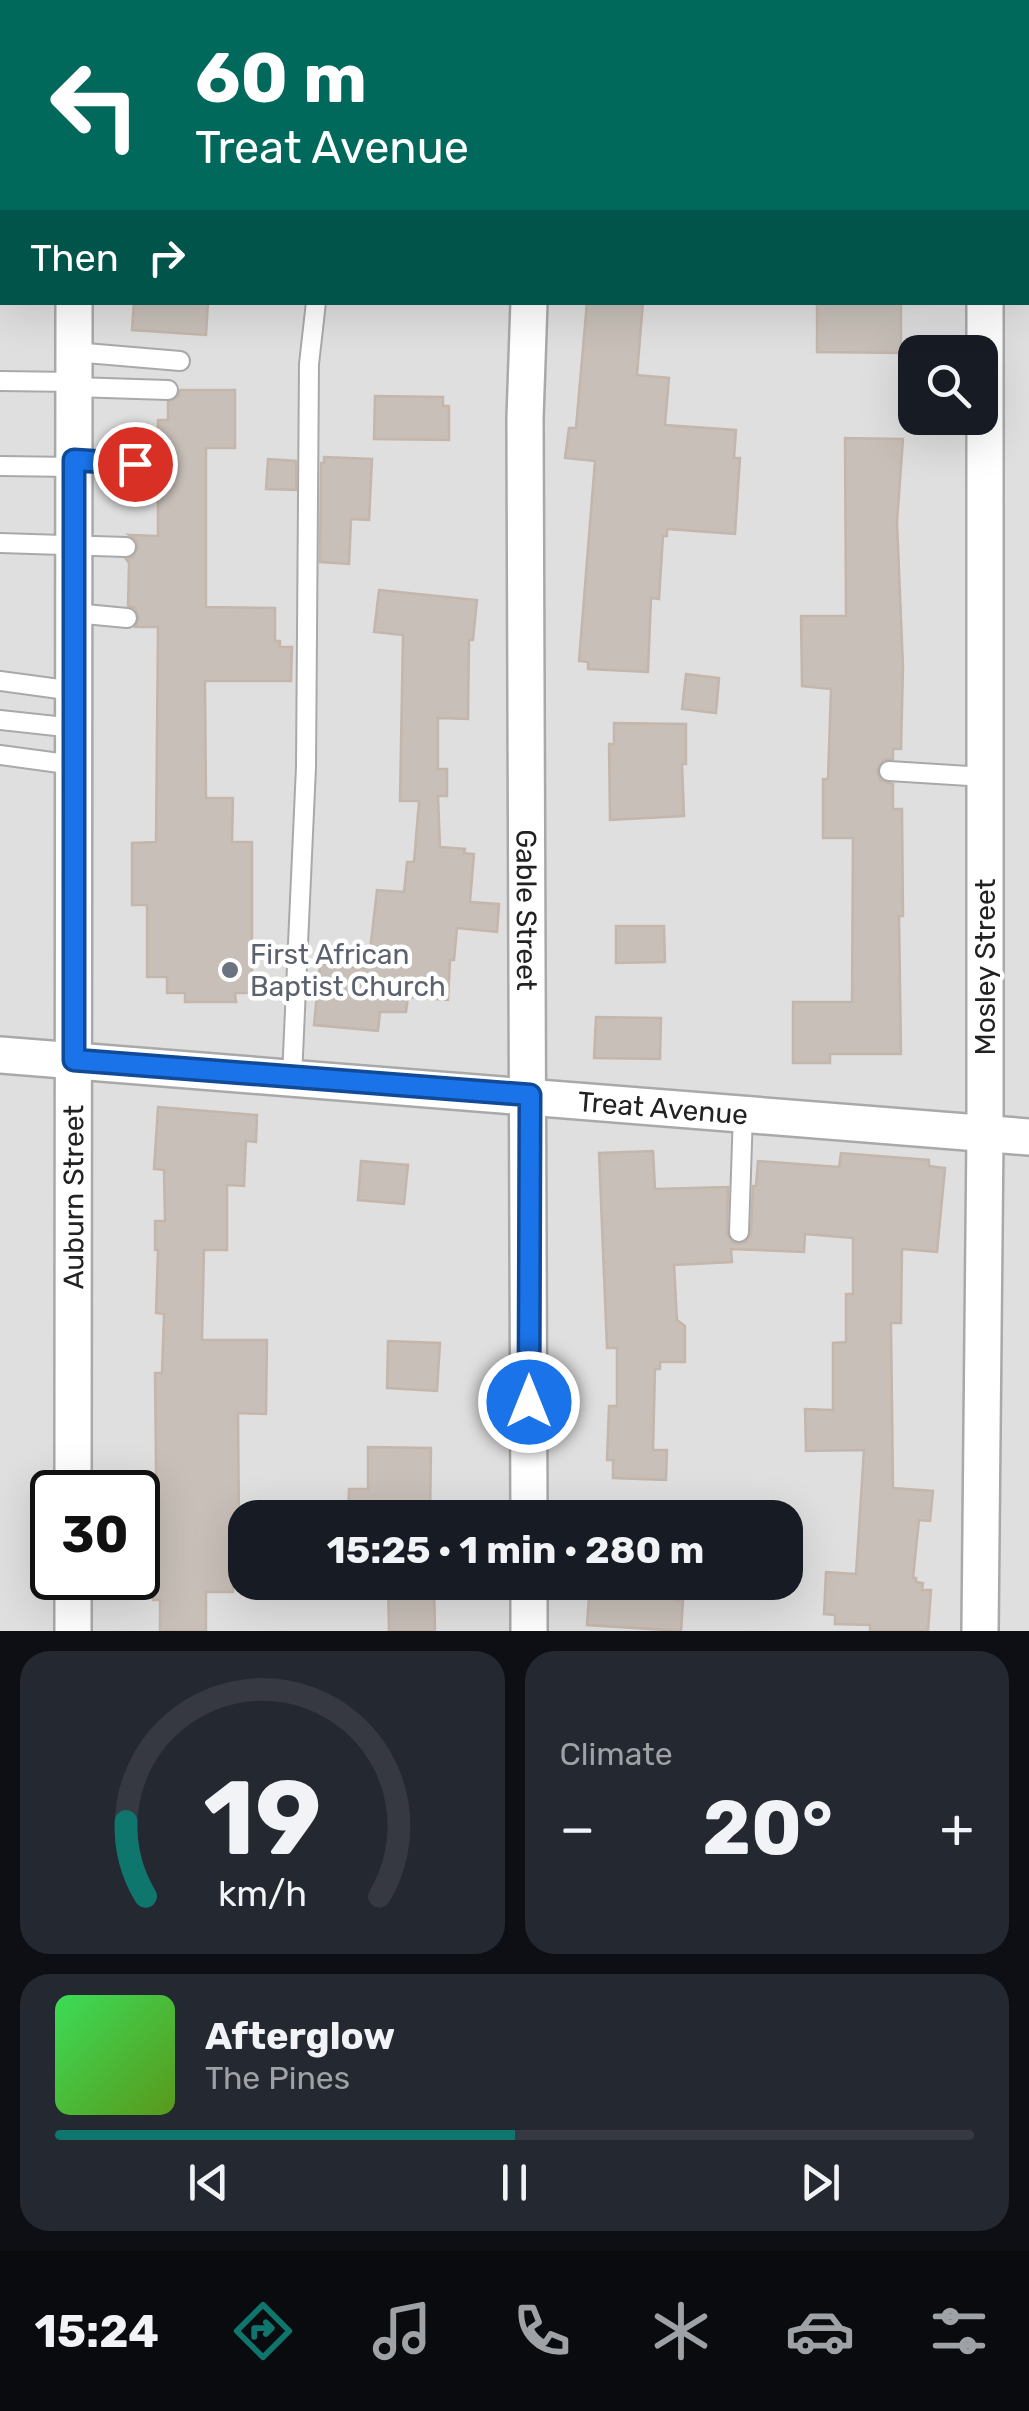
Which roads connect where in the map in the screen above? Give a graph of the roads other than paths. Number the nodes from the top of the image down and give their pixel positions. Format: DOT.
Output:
graph roads {
  1 [pos="74,305"];
  2 [pos="316,305"];
  3 [pos="529,305"];
  4 [pos="985,305"];
  5 [pos="180,362"];
  6 [pos="74,374"];
  7 [pos="0,381"];
  8 [pos="168,390"];
  9 [pos="74,464"];
  10 [pos="0,466"];
  11 [pos="166,466"];
  12 [pos="0,544"];
  13 [pos="74,545"];
  14 [pos="126,547"];
  15 [pos="74,613"];
  16 [pos="127,618"];
  17 [pos="0,681"];
  18 [pos="74,692"];
  19 [pos="0,720"];
  20 [pos="74,728"];
  21 [pos="0,754"];
  22 [pos="74,765"];
  23 [pos="889,772"];
  24 [pos="986,777"];
  25 [pos="0,1055"];
  26 [pos="74,1060"];
  27 [pos="292,1077"];
  28 [pos="530,1095"];
  29 [pos="743,1113"];
  30 [pos="985,1134"];
  31 [pos="1029,1136"];
  32 [pos="739,1232"];
  33 [pos="73,1470"];
  34 [pos="529,1500"];
  35 [pos="73,1600"];
  36 [pos="529,1600"];
  37 [pos="72,1631"];
  38 [pos="529,1631"];
  39 [pos="980,1631"];
  1 -- 6 [label="street, Auburn Street"];
  2 -- 27 [label="lane"];
  3 -- 28 [label="street, Gable Street"];
  4 -- 24 [label="street, Mosley Street"];
  5 -- 6 [label="lane"];
  6 -- 7 [label="lane"];
  6 -- 8 [label="lane"];
  6 -- 9 [label="street, Auburn Street"];
  9 -- 10 [label="lane"];
  9 -- 11 [label="lane"];
  9 -- 13 [label="street, Auburn Street"];
  12 -- 13 [label="lane"];
  13 -- 14 [label="lane"];
  13 -- 15 [label="street, Auburn Street"];
  15 -- 16 [label="lane"];
  15 -- 18 [label="street, Auburn Street"];
  17 -- 18 [label="lane"];
  18 -- 20 [label="street, Auburn Street"];
  19 -- 20 [label="lane"];
  20 -- 22 [label="street, Auburn Street"];
  21 -- 22 [label="lane"];
  22 -- 26 [label="street, Auburn Street"];
  23 -- 24 [label="lane"];
  24 -- 30 [label="street, Mosley Street"];
  25 -- 26 [label="street, Treat Avenue"];
  26 -- 27 [label="street, Treat Avenue"];
  26 -- 33 [label="street, Auburn Street"];
  27 -- 28 [label="street, Treat Avenue"];
  28 -- 29 [label="street, Treat Avenue"];
  28 -- 34 [label="street, Gable Street"];
  29 -- 30 [label="street, Treat Avenue"];
  29 -- 32 [label="lane"];
  30 -- 31 [label="street, Treat Avenue"];
  30 -- 39 [label="street, Mosley Street"];
  35 -- 37 [label="street"];
  36 -- 38 [label="street"];
}
